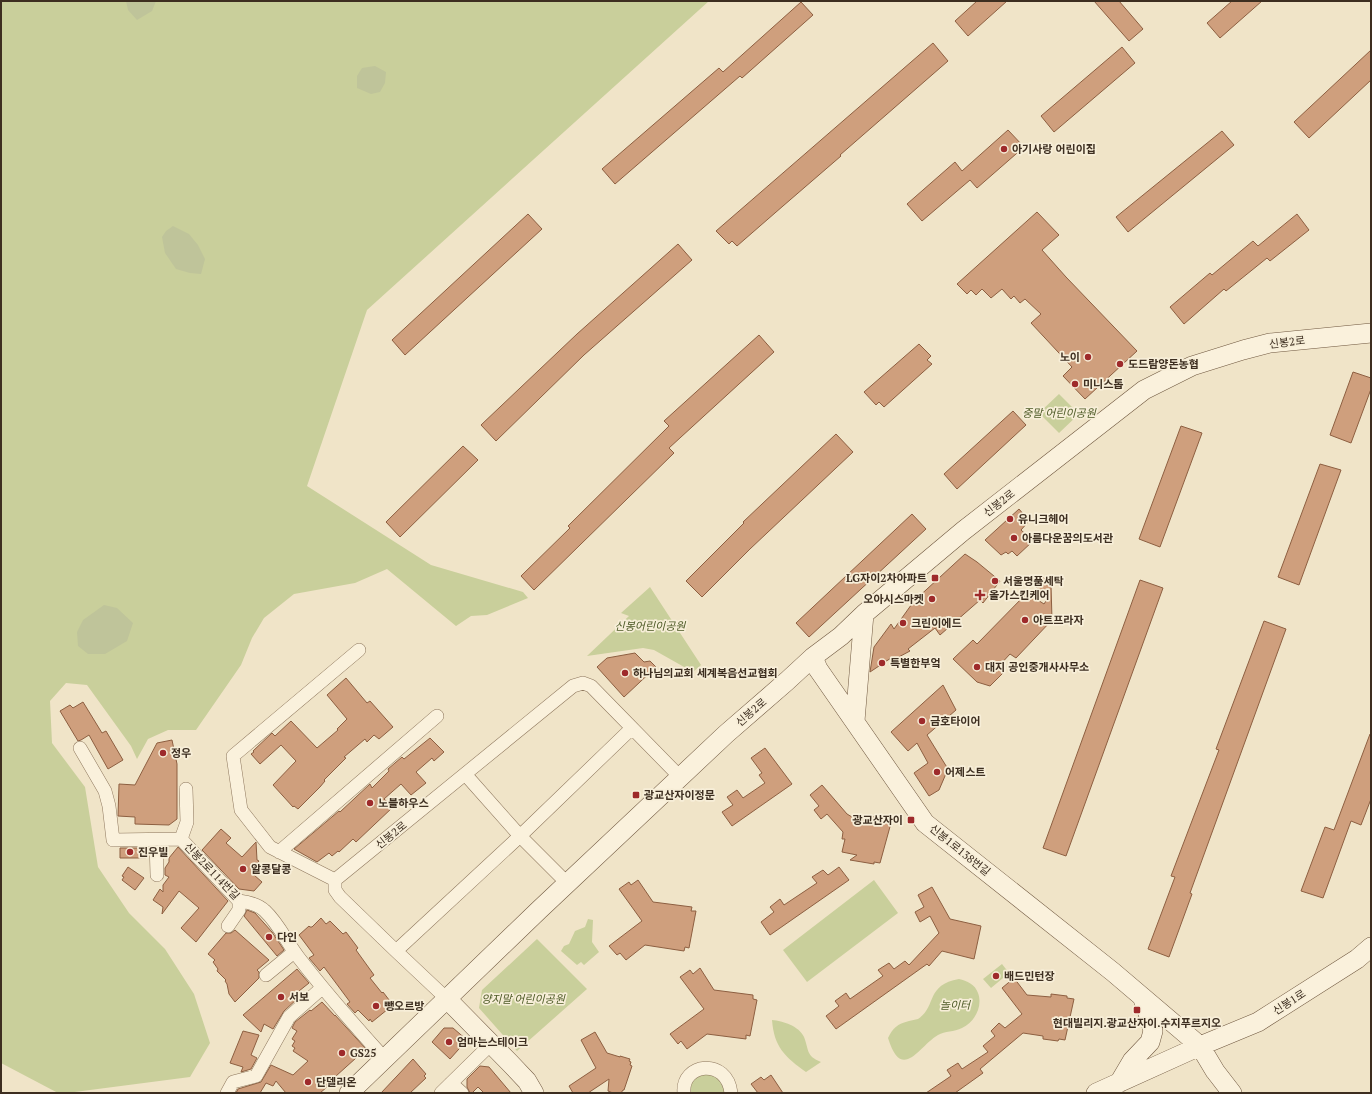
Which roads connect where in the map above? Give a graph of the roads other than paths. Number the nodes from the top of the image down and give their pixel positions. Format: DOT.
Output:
graph roads {
  1 [pos="1371,333"];
  2 [pos="864,614"];
  3 [pos="359,650"];
  4 [pos="813,657"];
  5 [pos="437,716"];
  6 [pos="855,721"];
  7 [pos="632,728"];
  8 [pos="80,748"];
  9 [pos="465,774"];
  10 [pos="681,778"];
  11 [pos="186,789"];
  12 [pos="520,836"];
  13 [pos="181,839"];
  14 [pos="156,840"];
  15 [pos="279,852"];
  16 [pos="157,875"];
  17 [pos="335,880"];
  18 [pos="568,884"];
  19 [pos="239,901"];
  20 [pos="228,926"];
  21 [pos="1371,947"];
  22 [pos="294,952"];
  23 [pos="396,952"];
  24 [pos="266,975"];
  25 [pos="322,988"];
  26 [pos="1142,998"];
  27 [pos="447,999"];
  28 [pos="492,1044"];
  29 [pos="1200,1046"];
  30 [pos="385,1059"];
  31 [pos="452,1083"];
  32 [pos="1119,1083"];
  33 [pos="353,1092"];
  34 [pos="227,1093"];
  35 [pos="441,1093"];
  36 [pos="462,1093"];
  37 [pos="534,1093"];
  38 [pos="684,1093"];
  39 [pos="731,1093"];
  40 [pos="1096,1093"];
  41 [pos="1232,1093"];
  1 -- 2 [label="street, 신봉2로"];
  2 -- 4 [label="street, 신봉2로"];
  2 -- 6 [label="street"];
  3 -- 15 [label="street"];
  4 -- 6 [label="street, 신봉1로138번길"];
  4 -- 10 [label="street, 신봉2로"];
  5 -- 15 [label="street"];
  6 -- 26 [label="street, 신봉1로138번길"];
  7 -- 9 [label="street, 신봉2로"];
  7 -- 10 [label="street, 신봉2로"];
  7 -- 12 [label="street"];
  8 -- 14 [label="street, 신봉2로114번길"];
  9 -- 12 [label="street"];
  9 -- 17 [label="street, 신봉2로"];
  10 -- 18 [label="street, 신봉2로"];
  11 -- 13 [label="street"];
  12 -- 18 [label="street"];
  12 -- 23 [label="street"];
  13 -- 14 [label="street, 신봉2로114번길"];
  13 -- 19 [label="street, 신봉2로114번길"];
  14 -- 16 [label="street"];
  15 -- 17 [label="street"];
  17 -- 23 [label="street"];
  18 -- 27 [label="street, 신봉2로"];
  19 -- 20 [label="street"];
  19 -- 22 [label="street, 신봉2로114번길"];
  21 -- 29 [label="street, 신봉1로"];
  22 -- 24 [label="street"];
  22 -- 25 [label="street, 신봉2로114번길"];
  23 -- 27 [label="street"];
  25 -- 30 [label="street, 신봉2로114번길"];
  25 -- 34 [label="street"];
  26 -- 29 [label="street, 신봉1로138번길"];
  26 -- 32 [label="street"];
  27 -- 28 [label="street"];
  27 -- 30 [label="street, 신봉2로"];
  28 -- 31 [label="street"];
  28 -- 37 [label="street"];
  29 -- 32 [label="street, 신봉1로"];
  29 -- 41 [label="street"];
  30 -- 33 [label="street, 신봉2로"];
  31 -- 35 [label="street"];
  31 -- 36 [label="street"];
  32 -- 40 [label="street, 신봉1로"];
  38 -- 39 [label="street"];
}
